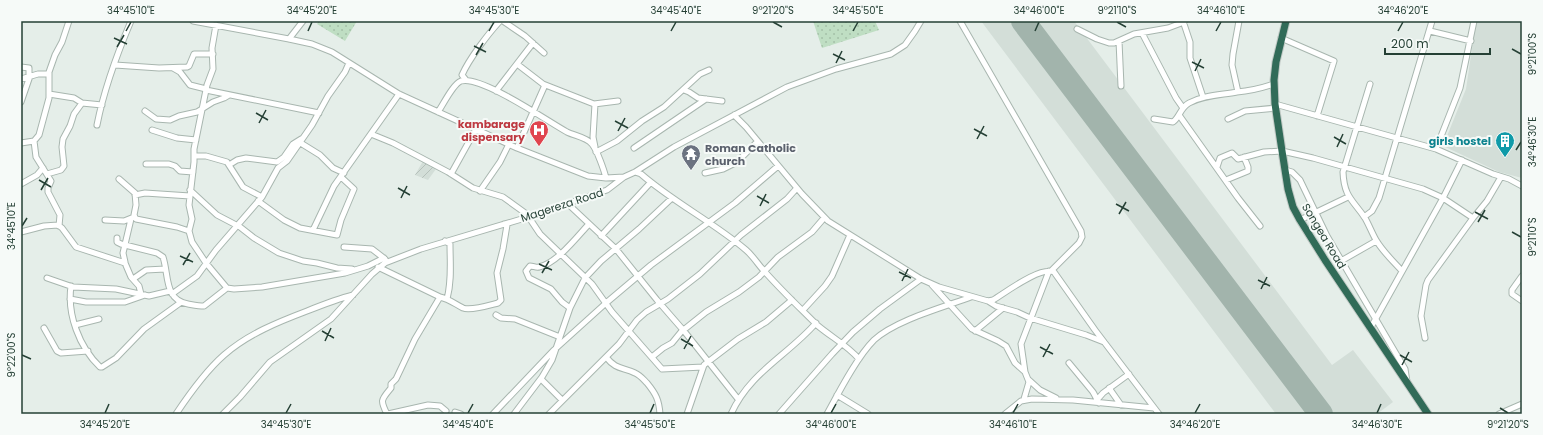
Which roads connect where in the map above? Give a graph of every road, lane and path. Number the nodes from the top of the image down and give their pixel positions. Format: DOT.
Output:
graph roads {
  1 [pos="68,21"];
  2 [pos="131,21"];
  3 [pos="193,21"];
  4 [pos="303,21"];
  5 [pos="502,21"];
  6 [pos="921,21"];
  7 [pos="960,21"];
  8 [pos="1238,21"];
  9 [pos="1286,21"];
  10 [pos="1432,21"];
  11 [pos="1474,21"];
  12 [pos="1183,22"];
  13 [pos="216,25"];
  14 [pos="1077,29"];
  15 [pos="1430,31"];
  16 [pos="1142,33"];
  17 [pos="1281,38"];
  18 [pos="289,39"];
  19 [pos="1119,41"];
  20 [pos="1471,41"];
  21 [pos="533,43"];
  22 [pos="544,53"];
  23 [pos="213,54"];
  24 [pos="349,63"];
  25 [pos="517,64"];
  26 [pos="115,65"];
  27 [pos="21,67"];
  28 [pos="173,68"];
  29 [pos="709,70"];
  30 [pos="49,74"];
  31 [pos="29,76"];
  32 [pos="21,79"];
  33 [pos="466,80"];
  34 [pos="1274,84"];
  35 [pos="1370,84"];
  36 [pos="545,85"];
  37 [pos="1121,86"];
  38 [pos="206,90"];
  39 [pos="684,90"];
  40 [pos="496,91"];
  41 [pos="1238,92"];
  42 [pos="49,94"];
  43 [pos="399,94"];
  44 [pos="230,95"];
  45 [pos="1203,97"];
  46 [pos="706,99"];
  47 [pos="618,101"];
  48 [pos="722,101"];
  49 [pos="21,102"];
  50 [pos="82,102"];
  51 [pos="595,104"];
  52 [pos="102,105"];
  53 [pos="1276,106"];
  54 [pos="1183,108"];
  55 [pos="202,109"];
  56 [pos="145,111"];
  57 [pos="438,112"];
  58 [pos="319,113"];
  59 [pos="534,113"];
  60 [pos="734,115"];
  61 [pos="1179,115"];
  62 [pos="1317,116"];
  63 [pos="1154,119"];
  64 [pos="1228,119"];
  65 [pos="1175,120"];
  66 [pos="1184,122"];
  67 [pos="97,125"];
  68 [pos="1356,128"];
  69 [pos="476,129"];
  70 [pos="152,130"];
  71 [pos="371,134"];
  72 [pos="1397,139"];
  73 [pos="34,140"];
  74 [pos="196,140"];
  75 [pos="301,140"];
  76 [pos="757,142"];
  77 [pos="21,143"];
  78 [pos="509,144"];
  79 [pos="517,148"];
  80 [pos="634,148"];
  81 [pos="1436,149"];
  82 [pos="596,151"];
  83 [pos="1282,151"];
  84 [pos="194,156"];
  85 [pos="1244,157"];
  86 [pos="1462,160"];
  87 [pos="146,164"];
  88 [pos="229,165"];
  89 [pos="778,166"];
  90 [pos="1217,167"];
  91 [pos="1344,167"];
  92 [pos="43,168"];
  93 [pos="1285,170"];
  94 [pos="193,172"];
  95 [pos="635,172"];
  96 [pos="705,173"];
  97 [pos="47,174"];
  98 [pos="451,174"];
  99 [pos="342,175"];
  100 [pos="624,177"];
  101 [pos="1501,177"];
  102 [pos="606,178"];
  103 [pos="1384,178"];
  104 [pos="118,179"];
  105 [pos="1226,180"];
  106 [pos="652,182"];
  107 [pos="21,184"];
  108 [pos="1522,186"];
  109 [pos="797,188"];
  110 [pos="480,191"];
  111 [pos="190,193"];
  112 [pos="136,195"];
  113 [pos="1348,197"];
  114 [pos="672,198"];
  115 [pos="1443,198"];
  116 [pos="260,199"];
  117 [pos="568,204"];
  118 [pos="1316,213"];
  119 [pos="1364,217"];
  120 [pos="133,218"];
  121 [pos="525,218"];
  122 [pos="824,218"];
  123 [pos="1473,218"];
  124 [pos="105,220"];
  125 [pos="1300,220"];
  126 [pos="708,222"];
  127 [pos="504,224"];
  128 [pos="589,224"];
  129 [pos="59,226"];
  130 [pos="238,226"];
  131 [pos="1260,226"];
  132 [pos="313,230"];
  133 [pos="189,231"];
  134 [pos="21,232"];
  135 [pos="850,235"];
  136 [pos="602,236"];
  137 [pos="117,238"];
  138 [pos="1376,241"];
  139 [pos="446,242"];
  140 [pos="735,242"];
  141 [pos="125,245"];
  142 [pos="344,247"];
  143 [pos="616,249"];
  144 [pos="561,254"];
  145 [pos="386,260"];
  146 [pos="1341,261"];
  147 [pos="125,262"];
  148 [pos="206,263"];
  149 [pos="378,267"];
  150 [pos="165,269"];
  151 [pos="356,270"];
  152 [pos="1050,271"];
  153 [pos="1402,271"];
  154 [pos="764,272"];
  155 [pos="638,276"];
  156 [pos="1522,276"];
  157 [pos="47,278"];
  158 [pos="585,278"];
  159 [pos="133,279"];
  160 [pos="921,279"];
  161 [pos="931,284"];
  162 [pos="71,286"];
  163 [pos="227,288"];
  164 [pos="171,292"];
  165 [pos="354,294"];
  166 [pos="143,295"];
  167 [pos="440,297"];
  168 [pos="972,297"];
  169 [pos="447,299"];
  170 [pos="70,300"];
  171 [pos="792,300"];
  172 [pos="988,301"];
  173 [pos="1522,301"];
  174 [pos="180,303"];
  175 [pos="606,303"];
  176 [pos="659,303"];
  177 [pos="950,305"];
  178 [pos="570,308"];
  179 [pos="1003,308"];
  180 [pos="803,310"];
  181 [pos="496,315"];
  182 [pos="1030,318"];
  183 [pos="98,319"];
  184 [pos="1376,320"];
  185 [pos="816,323"];
  186 [pos="75,325"];
  187 [pos="44,328"];
  188 [pos="1370,329"];
  189 [pos="684,331"];
  190 [pos="975,331"];
  191 [pos="628,332"];
  192 [pos="560,338"];
  193 [pos="1425,338"];
  194 [pos="1105,342"];
  195 [pos="842,344"];
  196 [pos="557,347"];
  197 [pos="88,351"];
  198 [pos="606,357"];
  199 [pos="652,357"];
  200 [pos="859,360"];
  201 [pos="707,362"];
  202 [pos="1069,363"];
  203 [pos="702,367"];
  204 [pos="1025,372"];
  205 [pos="1129,374"];
  206 [pos="542,378"];
  207 [pos="1029,380"];
  208 [pos="1407,382"];
  209 [pos="1110,388"];
  210 [pos="837,395"];
  211 [pos="738,399"];
  212 [pos="1024,399"];
  213 [pos="562,400"];
  214 [pos="1059,400"];
  215 [pos="1097,401"];
  216 [pos="1522,404"];
  217 [pos="1121,406"];
  218 [pos="1154,408"];
  219 [pos="446,411"];
  220 [pos="454,412"];
  221 [pos="176,414"];
  222 [pos="223,414"];
  223 [pos="388,414"];
  224 [pos="461,414"];
  225 [pos="493,414"];
  226 [pos="514,414"];
  227 [pos="549,414"];
  228 [pos="660,414"];
  229 [pos="688,414"];
  230 [pos="731,414"];
  231 [pos="779,414"];
  232 [pos="827,414"];
  233 [pos="868,414"];
  234 [pos="1005,414"];
  235 [pos="1159,414"];
  236 [pos="1428,414"];
  237 [pos="1499,414"];
  1 -- 30 [label="street"];
  2 -- 26 [label="street"];
  3 -- 13 [label="street"];
  4 -- 18 [label="street"];
  5 -- 21 [label="street"];
  5 -- 33 [label="street"];
  6 -- 60 [label="street, Magereza Road"];
  7 -- 152 [label="street"];
  8 -- 41 [label="street"];
  9 -- 17 [label="highway, Songea Road"];
  10 -- 15 [label="street"];
  11 -- 20 [label="street"];
  12 -- 16 [label="street"];
  12 -- 45 [label="street"];
  13 -- 18 [label="street"];
  13 -- 23 [label="street"];
  14 -- 19 [label="street"];
  15 -- 20 [label="street"];
  15 -- 72 [label="street"];
  16 -- 19 [label="street"];
  16 -- 54 [label="street"];
  17 -- 34 [label="highway, Songea Road"];
  17 -- 62 [label="street"];
  18 -- 24 [label="street"];
  19 -- 37 [label="street"];
  20 -- 81 [label="street"];
  21 -- 22 [label="street"];
  21 -- 25 [label="street"];
  23 -- 28 [label="street"];
  23 -- 38 [label="street"];
  24 -- 43 [label="street"];
  24 -- 58 [label="street"];
  25 -- 36 [label="street"];
  25 -- 40 [label="street"];
  26 -- 28 [label="street"];
  26 -- 52 [label="street"];
  27 -- 31 [label="street"];
  28 -- 38 [label="street"];
  29 -- 39 [label="street"];
  30 -- 31 [label="street"];
  30 -- 42 [label="street"];
  31 -- 32 [label="street"];
  31 -- 49 [label="street"];
  33 -- 40 [label="street"];
  33 -- 57 [label="street"];
  34 -- 41 [label="street"];
  34 -- 53 [label="highway, Songea Road"];
  35 -- 68 [label="street"];
  36 -- 51 [label="street"];
  36 -- 59 [label="street"];
  38 -- 44 [label="street"];
  38 -- 55 [label="street"];
  39 -- 46 [label="street"];
  39 -- 82 [label="street"];
  40 -- 59 [label="street"];
  41 -- 45 [label="street"];
  42 -- 50 [label="street"];
  42 -- 73 [label="street"];
  43 -- 57 [label="street"];
  43 -- 71 [label="street"];
  44 -- 55 [label="street"];
  44 -- 58 [label="street"];
  45 -- 54 [label="street"];
  46 -- 48 [label="street"];
  46 -- 80 [label="street"];
  47 -- 51 [label="street"];
  50 -- 52 [label="street"];
  50 -- 97 [label="street"];
  51 -- 82 [label="street"];
  52 -- 67 [label="street"];
  53 -- 62 [label="street"];
  53 -- 64 [label="street"];
  53 -- 83 [label="highway, Songea Road"];
  54 -- 61 [label="street"];
  55 -- 56 [label="street"];
  55 -- 74 [label="street"];
  57 -- 69 [label="street"];
  58 -- 75 [label="street"];
  59 -- 79 [label="street"];
  59 -- 82 [label="street"];
  60 -- 76 [label="street"];
  60 -- 95 [label="street, Magereza Road"];
  61 -- 65 [label="street"];
  61 -- 66 [label="street"];
  62 -- 68 [label="street"];
  63 -- 65 [label="street"];
  65 -- 66 [label="street"];
  66 -- 90 [label="street"];
  68 -- 72 [label="street"];
  68 -- 91 [label="street"];
  69 -- 78 [label="street"];
  69 -- 98 [label="street"];
  70 -- 74 [label="street"];
  71 -- 98 [label="street"];
  71 -- 99 [label="street"];
  72 -- 81 [label="street"];
  72 -- 103 [label="street"];
  73 -- 77 [label="street"];
  73 -- 92 [label="street"];
  74 -- 84 [label="street"];
  75 -- 88 [label="street"];
  75 -- 99 [label="street"];
  75 -- 116 [label="street"];
  76 -- 89 [label="street"];
  76 -- 96 [label="street"];
  78 -- 79 [label="street"];
  78 -- 110 [label="street"];
  79 -- 102 [label="street"];
  81 -- 86 [label="street"];
  82 -- 102 [label="street"];
  83 -- 85 [label="street"];
  83 -- 91 [label="street"];
  83 -- 93 [label="highway, Songea Road"];
  84 -- 88 [label="street"];
  84 -- 94 [label="street"];
  85 -- 90 [label="street"];
  85 -- 105 [label="street"];
  86 -- 101 [label="street"];
  86 -- 115 [label="street"];
  87 -- 94 [label="street"];
  88 -- 116 [label="street"];
  89 -- 109 [label="street"];
  89 -- 126 [label="street"];
  90 -- 105 [label="street"];
  91 -- 103 [label="street"];
  91 -- 113 [label="street"];
  92 -- 97 [label="street"];
  92 -- 107 [label="street"];
  93 -- 118 [label="street"];
  93 -- 125 [label="highway, Songea Road"];
  94 -- 111 [label="street"];
  95 -- 100 [label="street, Magereza Road"];
  95 -- 106 [label="street"];
  97 -- 129 [label="street"];
  98 -- 110 [label="street"];
  99 -- 132 [label="street"];
  99 -- 132 [label="street"];
  100 -- 102 [label="street"];
  100 -- 117 [label="street, Magereza Road"];
  101 -- 108 [label="street"];
  101 -- 123 [label="street"];
  103 -- 115 [label="street"];
  103 -- 119 [label="street"];
  104 -- 112 [label="street"];
  105 -- 131 [label="street"];
  106 -- 114 [label="street"];
  106 -- 136 [label="street"];
  109 -- 122 [label="street"];
  109 -- 140 [label="street"];
  110 -- 121 [label="street"];
  111 -- 112 [label="street"];
  111 -- 130 [label="street"];
  111 -- 133 [label="street"];
  112 -- 120 [label="street"];
  113 -- 118 [label="street"];
  113 -- 119 [label="street"];
  114 -- 126 [label="street"];
  114 -- 143 [label="street"];
  115 -- 123 [label="street"];
  115 -- 153 [label="street"];
  116 -- 130 [label="street"];
  116 -- 132 [label="street"];
  117 -- 121 [label="street, Magereza Road"];
  117 -- 128 [label="street"];
  118 -- 125 [label="street"];
  118 -- 146 [label="street"];
  119 -- 138 [label="street"];
  120 -- 124 [label="street"];
  120 -- 133 [label="street"];
  120 -- 141 [label="street"];
  121 -- 127 [label="street, Magereza Road"];
  121 -- 144 [label="street"];
  122 -- 135 [label="street"];
  122 -- 154 [label="street"];
  123 -- 193 [label="street"];
  125 -- 188 [label="highway, Songea Road"];
  126 -- 140 [label="street"];
  126 -- 155 [label="street"];
  127 -- 139 [label="street, Magereza Road"];
  127 -- 169 [label="street"];
  128 -- 136 [label="street"];
  128 -- 144 [label="street"];
  129 -- 134 [label="street"];
  129 -- 147 [label="street"];
  130 -- 148 [label="street"];
  130 -- 151 [label="street"];
  133 -- 148 [label="street"];
  135 -- 160 [label="street"];
  135 -- 180 [label="street"];
  136 -- 143 [label="street"];
  137 -- 141 [label="street"];
  138 -- 146 [label="street"];
  138 -- 153 [label="street"];
  139 -- 145 [label="street, Magereza Road"];
  139 -- 169 [label="street"];
  140 -- 154 [label="street"];
  140 -- 176 [label="street"];
  141 -- 147 [label="street"];
  141 -- 150 [label="street"];
  142 -- 145 [label="street"];
  143 -- 155 [label="street"];
  143 -- 158 [label="street"];
  144 -- 158 [label="street"];
  144 -- 178 [label="street"];
  145 -- 149 [label="street, Magereza Road"];
  145 -- 151 [label="street"];
  146 -- 184 [label="street"];
  147 -- 159 [label="street"];
  148 -- 163 [label="street"];
  148 -- 164 [label="street"];
  149 -- 165 [label="street, Magereza Road"];
  149 -- 167 [label="street"];
  150 -- 159 [label="street"];
  150 -- 164 [label="street"];
  151 -- 163 [label="street"];
  152 -- 172 [label="street"];
  152 -- 182 [label="street"];
  152 -- 194 [label="street"];
  153 -- 184 [label="street"];
  154 -- 171 [label="street"];
  154 -- 189 [label="street"];
  155 -- 175 [label="street"];
  155 -- 176 [label="street"];
  156 -- 173 [label="street"];
  157 -- 162 [label="street"];
  158 -- 175 [label="street"];
  158 -- 178 [label="street"];
  159 -- 166 [label="street"];
  160 -- 161 [label="street"];
  160 -- 195 [label="street"];
  161 -- 168 [label="street"];
  161 -- 177 [label="street"];
  162 -- 166 [label="street"];
  162 -- 170 [label="street"];
  163 -- 174 [label="street"];
  164 -- 166 [label="street"];
  164 -- 174 [label="street"];
  165 -- 221 [label="street"];
  165 -- 222 [label="street, Magereza Road"];
  166 -- 170 [label="street"];
  167 -- 169 [label="street"];
  167 -- 223 [label="street"];
  168 -- 172 [label="street"];
  168 -- 177 [label="street"];
  170 -- 186 [label="street"];
  171 -- 180 [label="street"];
  171 -- 201 [label="street"];
  172 -- 179 [label="street"];
  174 -- 197 [label="street"];
  175 -- 191 [label="street"];
  175 -- 196 [label="street"];
  176 -- 189 [label="street"];
  176 -- 191 [label="street"];
  177 -- 190 [label="street"];
  177 -- 200 [label="street"];
  178 -- 192 [label="street"];
  179 -- 182 [label="street"];
  179 -- 190 [label="street"];
  180 -- 185 [label="street"];
  181 -- 192 [label="street"];
  182 -- 194 [label="street"];
  182 -- 204 [label="street"];
  183 -- 186 [label="street"];
  184 -- 188 [label="street"];
  184 -- 208 [label="street"];
  185 -- 195 [label="street"];
  185 -- 211 [label="street"];
  186 -- 197 [label="street"];
  187 -- 197 [label="street"];
  188 -- 208 [label="highway, Songea Road"];
  189 -- 199 [label="street"];
  189 -- 201 [label="street"];
  190 -- 204 [label="street"];
  191 -- 198 [label="street"];
  191 -- 199 [label="street"];
  192 -- 196 [label="street"];
  194 -- 205 [label="street"];
  195 -- 200 [label="street"];
  195 -- 231 [label="street"];
  196 -- 206 [label="street"];
  196 -- 225 [label="street"];
  198 -- 213 [label="street"];
  198 -- 228 [label="street"];
  199 -- 203 [label="street"];
  200 -- 210 [label="street"];
  201 -- 203 [label="street"];
  201 -- 211 [label="street"];
  202 -- 215 [label="street"];
  203 -- 229 [label="street"];
  204 -- 207 [label="street"];
  205 -- 209 [label="street"];
  205 -- 218 [label="street"];
  206 -- 213 [label="street"];
  206 -- 226 [label="street"];
  207 -- 212 [label="street"];
  207 -- 214 [label="street"];
  208 -- 236 [label="highway, Songea Road"];
  209 -- 215 [label="street"];
  209 -- 217 [label="street"];
  210 -- 232 [label="street"];
  210 -- 233 [label="street"];
  211 -- 230 [label="street"];
  212 -- 214 [label="street"];
  212 -- 234 [label="street"];
  213 -- 227 [label="street"];
  214 -- 215 [label="street"];
  215 -- 217 [label="street"];
  216 -- 237 [label="street"];
  217 -- 218 [label="street"];
  218 -- 235 [label="street"];
  219 -- 223 [label="street"];
  220 -- 224 [label="street"];
}
